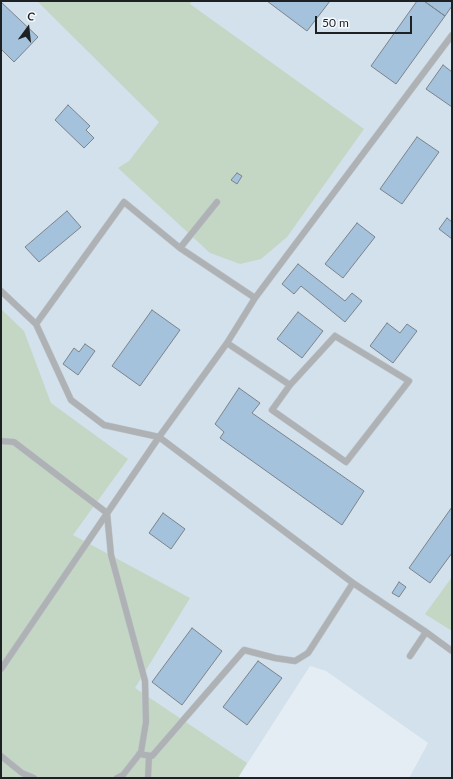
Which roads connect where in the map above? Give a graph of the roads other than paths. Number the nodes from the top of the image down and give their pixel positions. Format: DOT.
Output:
graph roads {
  1 [pos="452,35"];
  2 [pos="217,202"];
  3 [pos="180,248"];
  4 [pos="1,291"];
  5 [pos="255,298"];
  6 [pos="36,324"];
  7 [pos="227,343"];
  8 [pos="290,385"];
  9 [pos="158,437"];
  10 [pos="1,441"];
  11 [pos="107,513"];
  12 [pos="353,583"];
  13 [pos="426,632"];
  14 [pos="452,651"];
  15 [pos="410,656"];
  16 [pos="1,669"];
  17 [pos="139,754"];
  18 [pos="1,756"];
  19 [pos="149,756"];
  20 [pos="34,778"];
  21 [pos="117,778"];
  22 [pos="148,778"];
  1 -- 5 [label="lane"];
  2 -- 3 [label="lane"];
  3 -- 5 [label="lane"];
  3 -- 6 [label="lane"];
  4 -- 6 [label="lane"];
  5 -- 7 [label="lane"];
  6 -- 9 [label="lane"];
  7 -- 8 [label="lane"];
  7 -- 9 [label="lane"];
  8 -- 8 [label="lane"];
  9 -- 11 [label="lane"];
  9 -- 12 [label="lane"];
  10 -- 11 [label="lane"];
  11 -- 16 [label="lane"];
  11 -- 17 [label="lane"];
  12 -- 13 [label="lane"];
  12 -- 19 [label="lane"];
  13 -- 14 [label="lane"];
  13 -- 15 [label="lane"];
  17 -- 19 [label="lane"];
  17 -- 21 [label="lane"];
  18 -- 20 [label="lane"];
  19 -- 22 [label="lane"];
}
